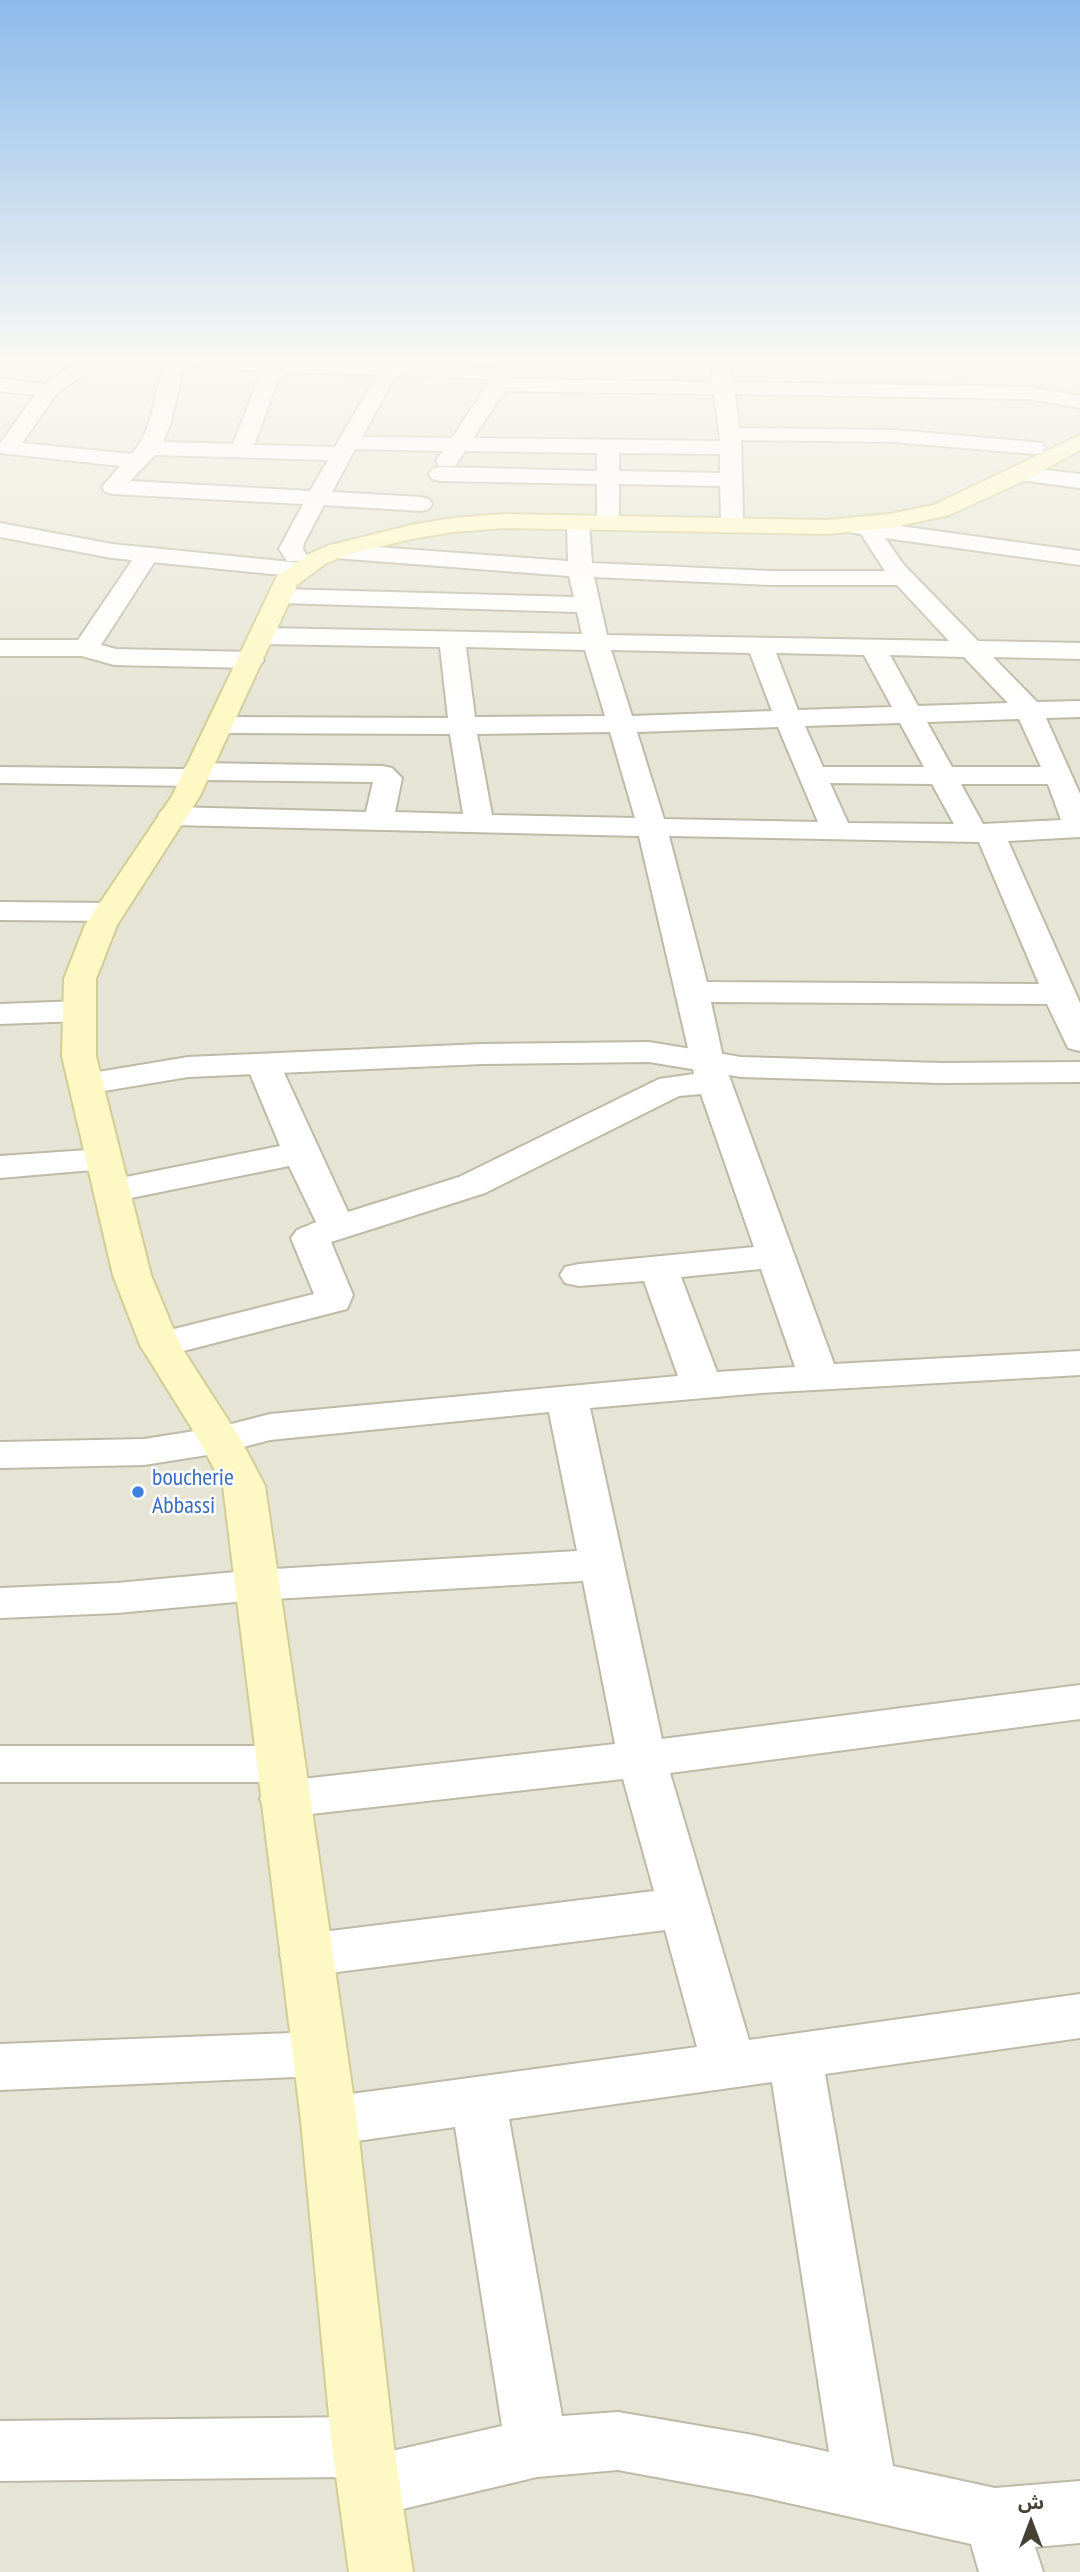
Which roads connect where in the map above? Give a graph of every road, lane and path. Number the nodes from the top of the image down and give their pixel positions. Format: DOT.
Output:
graph roads {
  1 [pos="121,478"];
  2 [pos="328,478"];
  3 [pos="437,478"];
  4 [pos="610,478"];
  5 [pos="612,478"];
  6 [pos="972,478"];
  7 [pos="1011,478"];
  8 [pos="1055,478"];
  9 [pos="730,480"];
  10 [pos="1080,481"];
  11 [pos="315,500"];
  12 [pos="421,504"];
  13 [pos="732,517"];
  14 [pos="593,519"];
  15 [pos="406,525"];
  16 [pos="845,525"];
  17 [pos="875,529"];
  18 [pos="0,530"];
  19 [pos="335,551"];
  20 [pos="147,555"];
  21 [pos="1080,558"];
  22 [pos="580,569"];
  23 [pos="289,574"];
  24 [pos="904,578"];
  25 [pos="588,605"];
  26 [pos="452,640"];
  27 [pos="596,643"];
  28 [pos="760,645"];
  29 [pos="873,646"];
  30 [pos="0,648"];
  31 [pos="86,648"];
  32 [pos="257,648"];
  33 [pos="971,649"];
  34 [pos="1080,651"];
  35 [pos="1028,709"];
  36 [pos="1080,709"];
  37 [pos="911,713"];
  38 [pos="788,718"];
  39 [pos="620,724"];
  40 [pos="220,725"];
  41 [pos="463,725"];
  42 [pos="360,726"];
  43 [pos="1080,752"];
  44 [pos="1054,764"];
  45 [pos="347,773"];
  46 [pos="0,775"];
  47 [pos="196,775"];
  48 [pos="813,775"];
  49 [pos="944,776"];
  50 [pos="172,816"];
  51 [pos="378,822"];
  52 [pos="479,824"];
  53 [pos="652,827"];
  54 [pos="1079,828"];
  55 [pos="837,832"];
  56 [pos="981,833"];
  57 [pos="0,911"];
  58 [pos="109,912"];
  59 [pos="1065,988"];
  60 [pos="694,992"];
  61 [pos="80,1011"];
  62 [pos="0,1014"];
  63 [pos="1080,1041"];
  64 [pos="263,1064"];
  65 [pos="710,1072"];
  66 [pos="1080,1072"];
  67 [pos="86,1084"];
  68 [pos="301,1153"];
  69 [pos="0,1167"];
  70 [pos="107,1175"];
  71 [pos="338,1229"];
  72 [pos="776,1256"];
  73 [pos="659,1268"];
  74 [pos="579,1275"];
  75 [pos="160,1345"];
  76 [pos="1080,1363"];
  77 [pos="819,1378"];
  78 [pos="702,1386"];
  79 [pos="567,1398"];
  80 [pos="220,1440"];
  81 [pos="0,1455"];
  82 [pos="600,1565"];
  83 [pos="257,1585"];
  84 [pos="0,1603"];
  85 [pos="1080,1702"];
  86 [pos="642,1759"];
  87 [pos="0,1764"];
  88 [pos="282,1781"];
  89 [pos="685,1908"];
  90 [pos="306,1955"];
  91 [pos="1080,2016"];
  92 [pos="318,2054"];
  93 [pos="795,2056"];
  94 [pos="730,2066"];
  95 [pos="0,2067"];
  96 [pos="478,2101"];
  97 [pos="329,2121"];
  98 [pos="537,2447"];
  99 [pos="0,2451"];
  100 [pos="366,2467"];
  101 [pos="866,2490"];
  102 [pos="1080,2512"];
  103 [pos="1003,2545"];
  104 [pos="381,2572"];
  1 -- 11 [label="street"];
  2 -- 11 [label="street"];
  3 -- 12 [label="street"];
  4 -- 14 [label="street"];
  5 -- 9 [label="street"];
  6 -- 13 [label="main road"];
  7 -- 16 [label="main road"];
  8 -- 10 [label="street"];
  9 -- 13 [label="street"];
  11 -- 12 [label="street"];
  11 -- 23 [label="street"];
  12 -- 15 [label="street"];
  13 -- 14 [label="main road"];
  14 -- 15 [label="main road"];
  14 -- 16 [label="main road"];
  14 -- 19 [label="main road"];
  14 -- 22 [label="street"];
  15 -- 23 [label="main road"];
  16 -- 17 [label="street"];
  17 -- 21 [label="street"];
  17 -- 24 [label="street"];
  18 -- 20 [label="street"];
  19 -- 22 [label="street"];
  19 -- 23 [label="main road"];
  20 -- 23 [label="street"];
  20 -- 31 [label="street"];
  22 -- 24 [label="street"];
  22 -- 25 [label="street"];
  23 -- 25 [label="street"];
  23 -- 32 [label="main road"];
  24 -- 33 [label="street"];
  25 -- 27 [label="street"];
  26 -- 27 [label="street"];
  26 -- 32 [label="street"];
  26 -- 41 [label="street"];
  27 -- 28 [label="street"];
  27 -- 39 [label="street"];
  28 -- 29 [label="street"];
  28 -- 38 [label="street"];
  29 -- 33 [label="street"];
  29 -- 37 [label="street"];
  30 -- 31 [label="street"];
  31 -- 32 [label="street"];
  32 -- 40 [label="main road"];
  33 -- 34 [label="street"];
  33 -- 35 [label="street"];
  35 -- 36 [label="street"];
  35 -- 37 [label="street"];
  35 -- 44 [label="street"];
  37 -- 38 [label="street"];
  37 -- 49 [label="street"];
  38 -- 39 [label="street"];
  38 -- 48 [label="street"];
  39 -- 41 [label="street"];
  39 -- 53 [label="street"];
  40 -- 42 [label="street"];
  40 -- 47 [label="main road"];
  41 -- 42 [label="street"];
  41 -- 52 [label="street"];
  42 -- 45 [label="street"];
  43 -- 44 [label="street"];
  44 -- 49 [label="street"];
  44 -- 54 [label="street"];
  45 -- 47 [label="street"];
  45 -- 51 [label="street"];
  46 -- 47 [label="street"];
  47 -- 50 [label="main road"];
  48 -- 49 [label="street"];
  48 -- 55 [label="street"];
  49 -- 56 [label="street"];
  50 -- 51 [label="street"];
  50 -- 58 [label="main road"];
  51 -- 52 [label="street"];
  52 -- 53 [label="street"];
  53 -- 55 [label="street"];
  53 -- 60 [label="street"];
  54 -- 56 [label="street"];
  55 -- 56 [label="street"];
  56 -- 59 [label="street"];
  57 -- 58 [label="street"];
  58 -- 61 [label="main road"];
  59 -- 60 [label="street"];
  59 -- 63 [label="street"];
  60 -- 65 [label="street"];
  61 -- 62 [label="street"];
  61 -- 67 [label="main road"];
  64 -- 65 [label="street"];
  64 -- 67 [label="street"];
  64 -- 68 [label="street"];
  65 -- 66 [label="street"];
  65 -- 71 [label="street"];
  65 -- 72 [label="street"];
  67 -- 70 [label="main road"];
  68 -- 70 [label="street"];
  68 -- 71 [label="street"];
  69 -- 70 [label="street"];
  70 -- 75 [label="main road"];
  71 -- 75 [label="street"];
  72 -- 73 [label="street"];
  72 -- 77 [label="street"];
  73 -- 74 [label="street"];
  73 -- 78 [label="street"];
  75 -- 80 [label="main road"];
  76 -- 77 [label="street"];
  77 -- 78 [label="street"];
  78 -- 79 [label="street"];
  79 -- 80 [label="street"];
  79 -- 82 [label="street"];
  80 -- 81 [label="street"];
  80 -- 83 [label="main road"];
  82 -- 83 [label="street"];
  82 -- 86 [label="street"];
  83 -- 84 [label="street"];
  83 -- 88 [label="main road"];
  85 -- 86 [label="street"];
  86 -- 88 [label="street"];
  86 -- 89 [label="street"];
  87 -- 88 [label="street"];
  88 -- 90 [label="main road"];
  89 -- 90 [label="street"];
  89 -- 94 [label="street"];
  90 -- 92 [label="main road"];
  91 -- 93 [label="street"];
  92 -- 95 [label="street"];
  92 -- 97 [label="main road"];
  93 -- 94 [label="street"];
  93 -- 101 [label="street"];
  94 -- 96 [label="street"];
  96 -- 97 [label="street"];
  96 -- 98 [label="street"];
  97 -- 100 [label="main road"];
  98 -- 100 [label="street"];
  98 -- 101 [label="street"];
  99 -- 100 [label="street"];
  100 -- 104 [label="main road"];
  101 -- 103 [label="street"];
  102 -- 103 [label="street"];
}
